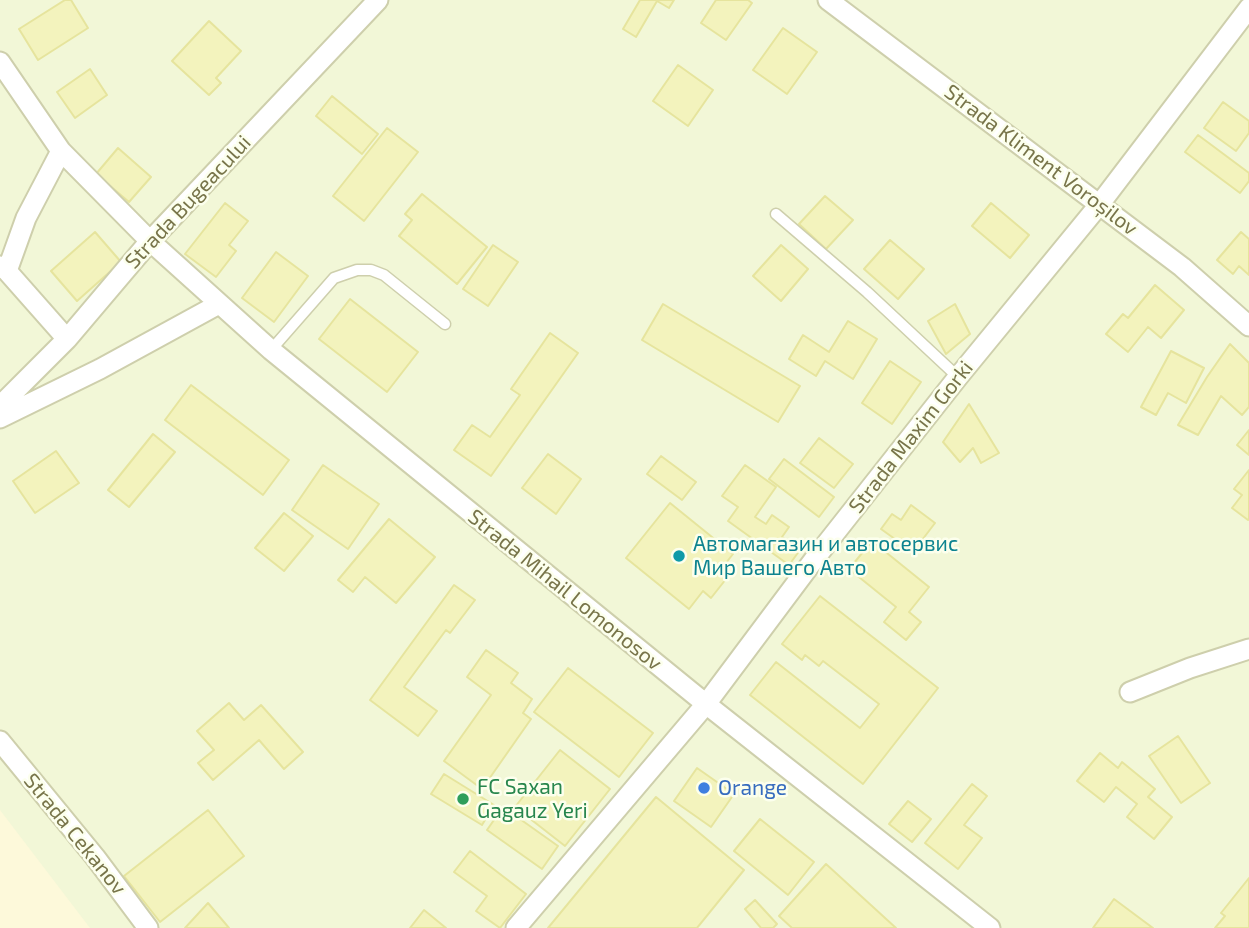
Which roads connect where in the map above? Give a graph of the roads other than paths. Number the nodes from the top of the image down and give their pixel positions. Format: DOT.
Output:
graph roads {
  1 [pos="378,0"];
  2 [pos="828,0"];
  3 [pos="1249,8"];
  4 [pos="0,62"];
  5 [pos="61,151"];
  6 [pos="1099,205"];
  7 [pos="776,214"];
  8 [pos="150,241"];
  9 [pos="4,268"];
  10 [pos="219,304"];
  11 [pos="445,324"];
  12 [pos="1249,326"];
  13 [pos="67,339"];
  14 [pos="271,350"];
  15 [pos="958,377"];
  16 [pos="0,406"];
  17 [pos="0,418"];
  18 [pos="1249,649"];
  19 [pos="1130,692"];
  20 [pos="706,704"];
  21 [pos="0,741"];
  22 [pos="148,928"];
  23 [pos="516,928"];
  24 [pos="990,928"];
  1 -- 8 [label="street, Strada Bugeacului"];
  2 -- 6 [label="street, Strada Kliment Voroșilov"];
  3 -- 6 [label="street, Strada Maxim Gorki"];
  4 -- 5 [label="street, Strada Mihail Lomonosov"];
  5 -- 8 [label="street, Strada Mihail Lomonosov"];
  5 -- 9 [label="street"];
  6 -- 12 [label="street, Strada Kliment Voroșilov"];
  6 -- 15 [label="street, Strada Maxim Gorki"];
  7 -- 15 [label="lane"];
  8 -- 10 [label="street, Strada Mihail Lomonosov"];
  8 -- 13 [label="street, Strada Bugeacului"];
  9 -- 13 [label="street"];
  10 -- 14 [label="street, Strada Mihail Lomonosov"];
  10 -- 17 [label="street"];
  11 -- 14 [label="lane"];
  13 -- 16 [label="street, Strada Bugeacului"];
  14 -- 20 [label="street, Strada Mihail Lomonosov"];
  15 -- 20 [label="street, Strada Maxim Gorki"];
  18 -- 19 [label="street"];
  20 -- 23 [label="street, Strada Maxim Gorki"];
  20 -- 24 [label="street, Strada Mihail Lomonosov"];
  21 -- 22 [label="street, Strada Cekanov"];
}
